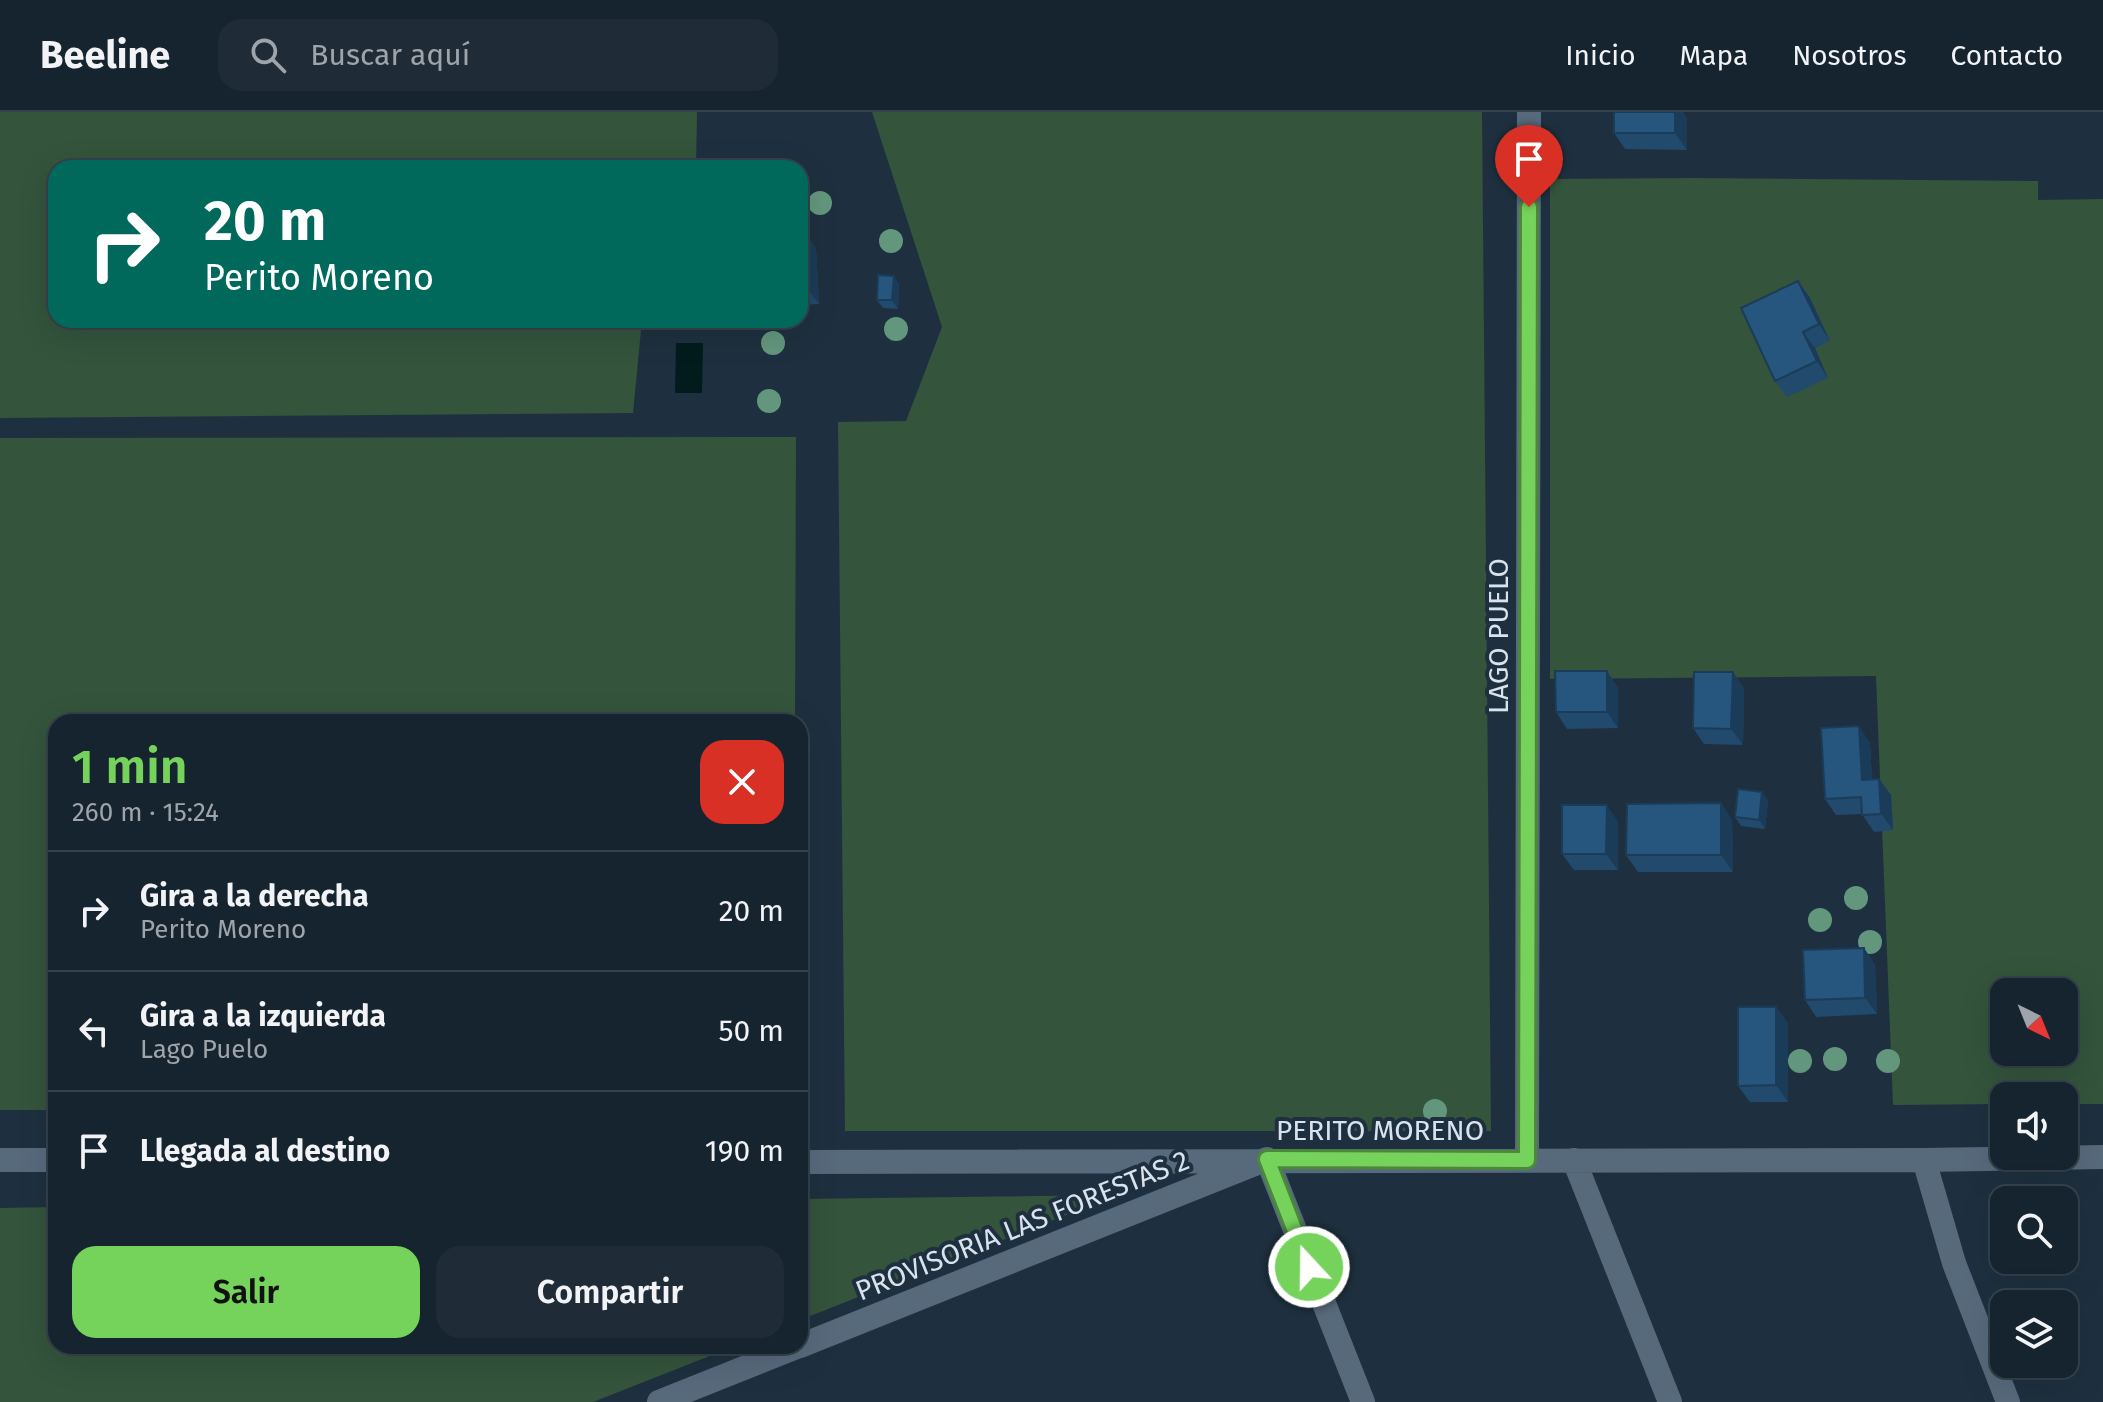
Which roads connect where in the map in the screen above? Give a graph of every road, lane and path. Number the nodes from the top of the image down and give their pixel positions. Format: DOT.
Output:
graph roads {
  1 [pos="1529,112"];
  2 [pos="2103,1157"];
  3 [pos="1267,1159"];
  4 [pos="0,1160"];
  5 [pos="48,1160"];
  6 [pos="1527,1160"];
  7 [pos="1574,1160"];
  8 [pos="1924,1160"];
  9 [pos="808,1162"];
  10 [pos="808,1343"];
  11 [pos="780,1354"];
  12 [pos="659,1402"];
  13 [pos="1363,1402"];
  14 [pos="1670,1402"];
  15 [pos="2008,1402"];
  1 -- 6 [label="street, LAGO PUELO"];
  2 -- 8 [label="street, PERITO MORENO"];
  3 -- 6 [label="street, PERITO MORENO"];
  3 -- 9 [label="street, PERITO MORENO"];
  3 -- 10 [label="street, PROVISORIA LAS FORESTAS 2"];
  3 -- 13 [label="street"];
  4 -- 5 [label="street"];
  6 -- 7 [label="street, PERITO MORENO"];
  7 -- 8 [label="street, PERITO MORENO"];
  7 -- 14 [label="street"];
  8 -- 15 [label="street"];
  11 -- 12 [label="street, PROVISORIA LAS FORESTAS 2"];
}
